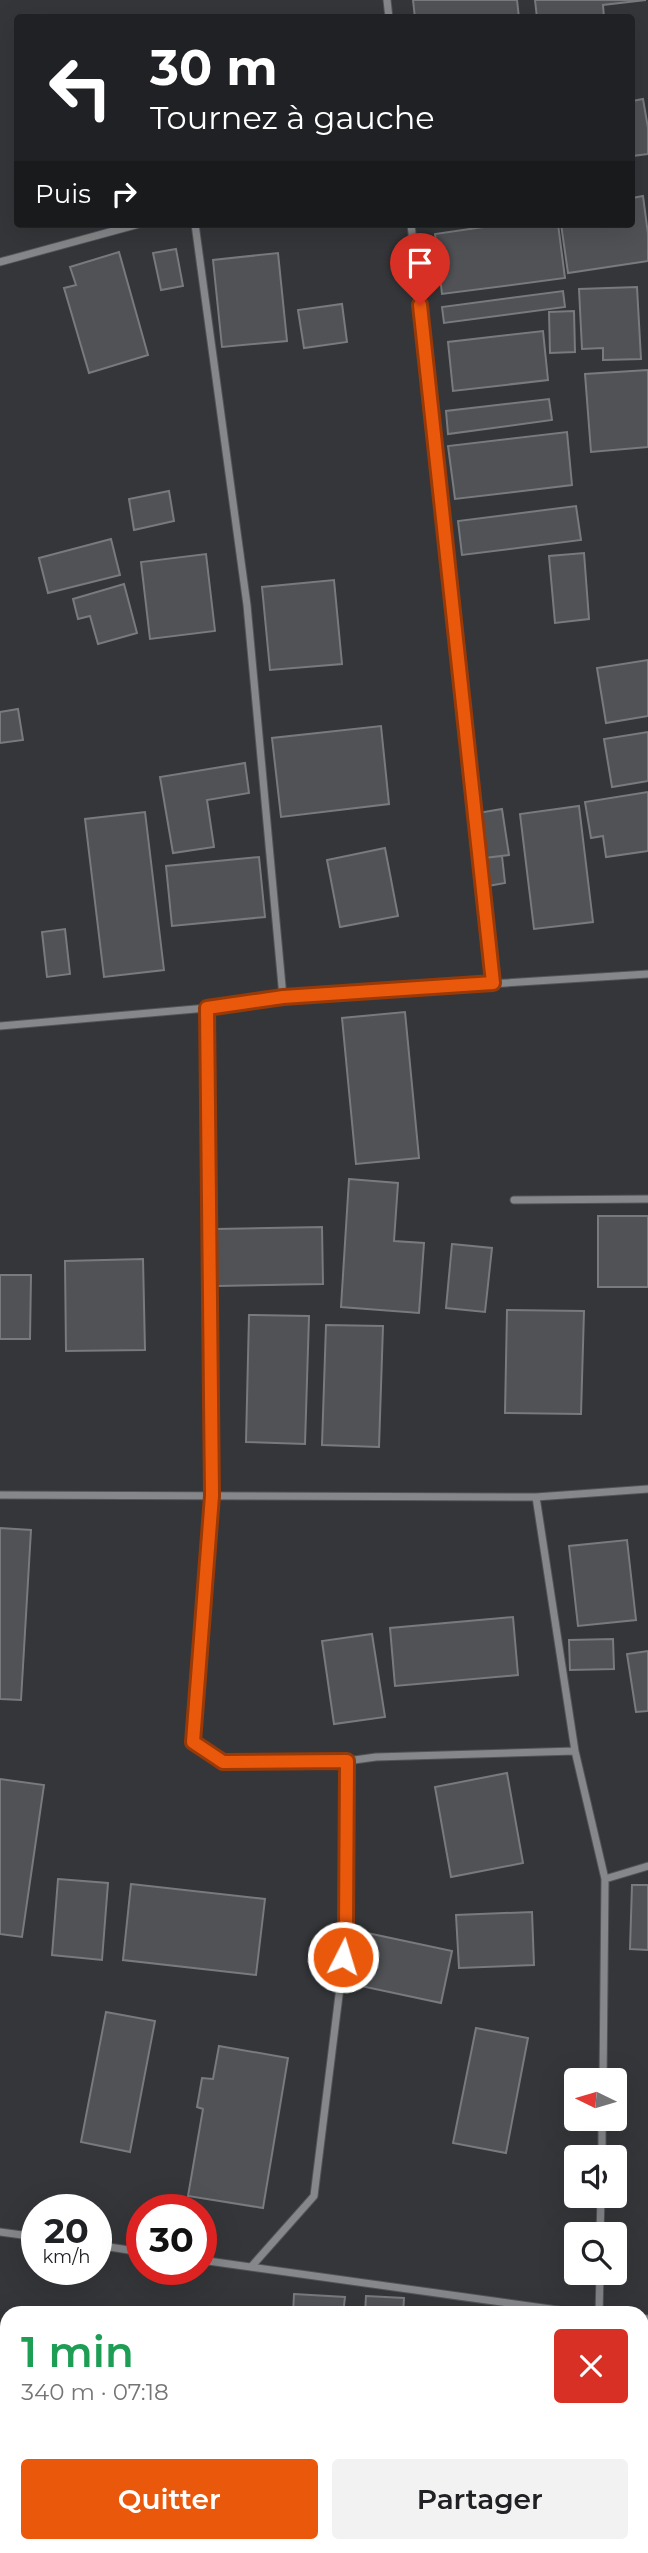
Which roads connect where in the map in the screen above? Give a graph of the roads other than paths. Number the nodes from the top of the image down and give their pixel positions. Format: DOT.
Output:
graph roads {
  1 [pos="124,228"];
  2 [pos="196,228"];
  3 [pos="411,228"];
  4 [pos="0,262"];
  5 [pos="648,974"];
  6 [pos="493,983"];
  7 [pos="283,997"];
  8 [pos="207,1008"];
  9 [pos="0,1026"];
  10 [pos="648,1199"];
  11 [pos="514,1200"];
  12 [pos="648,1489"];
  13 [pos="0,1495"];
  14 [pos="212,1496"];
  15 [pos="536,1497"];
  16 [pos="575,1751"];
  17 [pos="347,1761"];
  18 [pos="648,1866"];
  19 [pos="605,1879"];
  20 [pos="603,2068"];
  21 [pos="0,2232"];
  22 [pos="21,2235"];
  23 [pos="217,2262"];
  24 [pos="251,2267"];
  25 [pos="600,2285"];
  26 [pos="529,2306"];
  27 [pos="599,2306"];
  1 -- 4 [label="street"];
  2 -- 7 [label="street"];
  3 -- 6 [label="street"];
  5 -- 6 [label="street"];
  6 -- 7 [label="street"];
  7 -- 8 [label="street"];
  8 -- 9 [label="street"];
  8 -- 14 [label="street"];
  10 -- 11 [label="street"];
  12 -- 15 [label="street"];
  13 -- 14 [label="street"];
  14 -- 15 [label="street"];
  14 -- 17 [label="street"];
  15 -- 16 [label="street"];
  16 -- 17 [label="street"];
  16 -- 19 [label="street"];
  17 -- 24 [label="street"];
  18 -- 19 [label="street"];
  19 -- 20 [label="street"];
  21 -- 22 [label="street"];
  23 -- 24 [label="street"];
  24 -- 26 [label="street"];
  25 -- 27 [label="street"];
}
